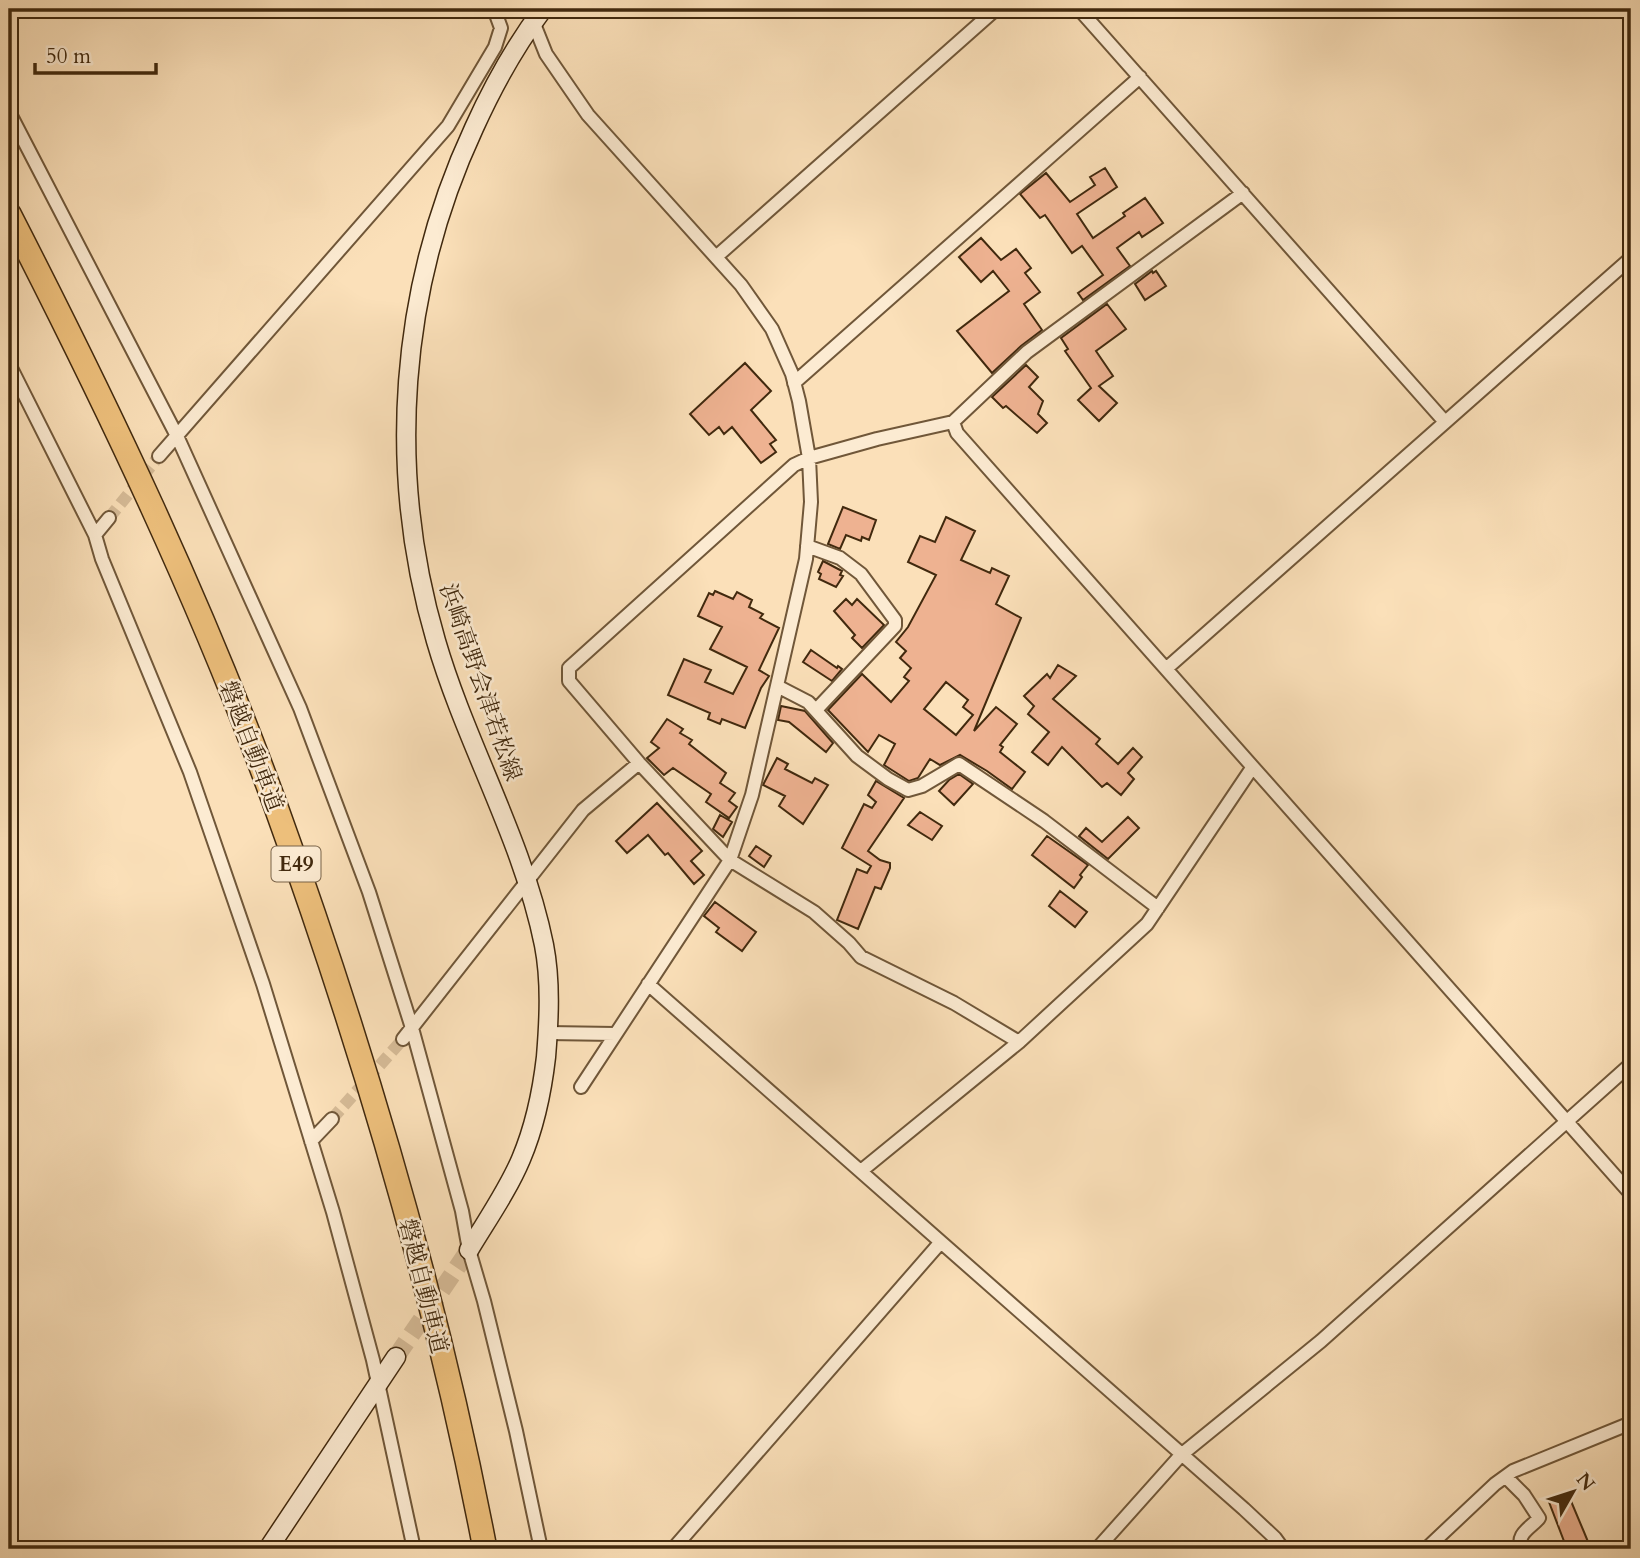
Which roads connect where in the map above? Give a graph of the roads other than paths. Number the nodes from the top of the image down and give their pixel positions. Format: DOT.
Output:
graph roads {
  1 [pos="494,9"];
  2 [pos="996,9"];
  3 [pos="1079,9"];
  4 [pos="535,13"];
  5 [pos="1140,77"];
  6 [pos="9,112"];
  7 [pos="1243,193"];
  8 [pos="9,214"];
  9 [pos="716,257"];
  10 [pos="1631,258"];
  11 [pos="9,364"];
  12 [pos="794,383"];
  13 [pos="953,422"];
  14 [pos="1445,422"];
  15 [pos="177,436"];
  16 [pos="159,456"];
  17 [pos="809,458"];
  18 [pos="109,518"];
  19 [pos="95,535"];
  20 [pos="807,546"];
  21 [pos="1167,668"];
  22 [pos="777,686"];
  23 [pos="816,710"];
  24 [pos="639,763"];
  25 [pos="1252,768"];
  26 [pos="730,860"];
  27 [pos="527,883"];
  28 [pos="1158,908"];
  29 [pos="648,984"];
  30 [pos="412,1028"];
  31 [pos="548,1033"];
  32 [pos="615,1034"];
  33 [pos="403,1039"];
  34 [pos="1019,1042"];
  35 [pos="1631,1064"];
  36 [pos="580,1087"];
  37 [pos="331,1119"];
  38 [pos="1567,1121"];
  39 [pos="311,1142"];
  40 [pos="861,1171"];
  41 [pos="1631,1194"];
  42 [pos="940,1243"];
  43 [pos="469,1250"];
  44 [pos="396,1357"];
  45 [pos="378,1386"];
  46 [pos="1631,1423"];
  47 [pos="1181,1455"];
  48 [pos="1506,1477"];
  49 [pos="268,1549"];
  50 [pos="414,1549"];
  51 [pos="485,1549"];
  52 [pos="541,1549"];
  53 [pos="673,1549"];
  54 [pos="1097,1549"];
  55 [pos="1283,1549"];
  56 [pos="1426,1549"];
  57 [pos="1522,1549"];
  1 -- 15 [label="street"];
  2 -- 9 [label="street"];
  3 -- 5 [label="street"];
  4 -- 9 [label="street"];
  4 -- 27 [label="main road, 浜崎高野会津若松線"];
  5 -- 7 [label="street"];
  5 -- 12 [label="street"];
  6 -- 15 [label="street"];
  7 -- 13 [label="street"];
  7 -- 14 [label="street"];
  8 -- 51 [label="highway, 磐越自動車道 / E49"];
  9 -- 12 [label="street"];
  10 -- 14 [label="street"];
  11 -- 19 [label="street"];
  12 -- 17 [label="street"];
  13 -- 17 [label="street"];
  13 -- 21 [label="street"];
  14 -- 21 [label="street"];
  15 -- 16 [label="street"];
  15 -- 30 [label="street"];
  17 -- 20 [label="street"];
  17 -- 24 [label="street"];
  18 -- 19 [label="street"];
  19 -- 39 [label="street"];
  20 -- 22 [label="street"];
  20 -- 23 [label="street"];
  21 -- 25 [label="street"];
  22 -- 23 [label="street"];
  22 -- 26 [label="street"];
  23 -- 28 [label="street"];
  24 -- 26 [label="street"];
  24 -- 27 [label="street"];
  25 -- 28 [label="street"];
  25 -- 38 [label="street"];
  26 -- 29 [label="street"];
  26 -- 34 [label="street"];
  27 -- 30 [label="street"];
  27 -- 31 [label="main road, 浜崎高野会津若松線"];
  28 -- 34 [label="street"];
  29 -- 32 [label="street"];
  29 -- 40 [label="street"];
  30 -- 33 [label="street"];
  30 -- 43 [label="street"];
  31 -- 32 [label="street"];
  31 -- 43 [label="main road, 浜崎高野会津若松線"];
  32 -- 36 [label="street"];
  34 -- 40 [label="street"];
  35 -- 38 [label="street"];
  37 -- 39 [label="street"];
  38 -- 41 [label="street"];
  38 -- 47 [label="street"];
  39 -- 45 [label="street"];
  40 -- 42 [label="street"];
  42 -- 47 [label="street"];
  42 -- 53 [label="street"];
  43 -- 52 [label="street"];
  44 -- 45 [label="main road"];
  45 -- 49 [label="main road"];
  45 -- 50 [label="street"];
  46 -- 48 [label="street"];
  47 -- 54 [label="street"];
  47 -- 55 [label="street"];
  48 -- 56 [label="street"];
  48 -- 57 [label="street"];
}
